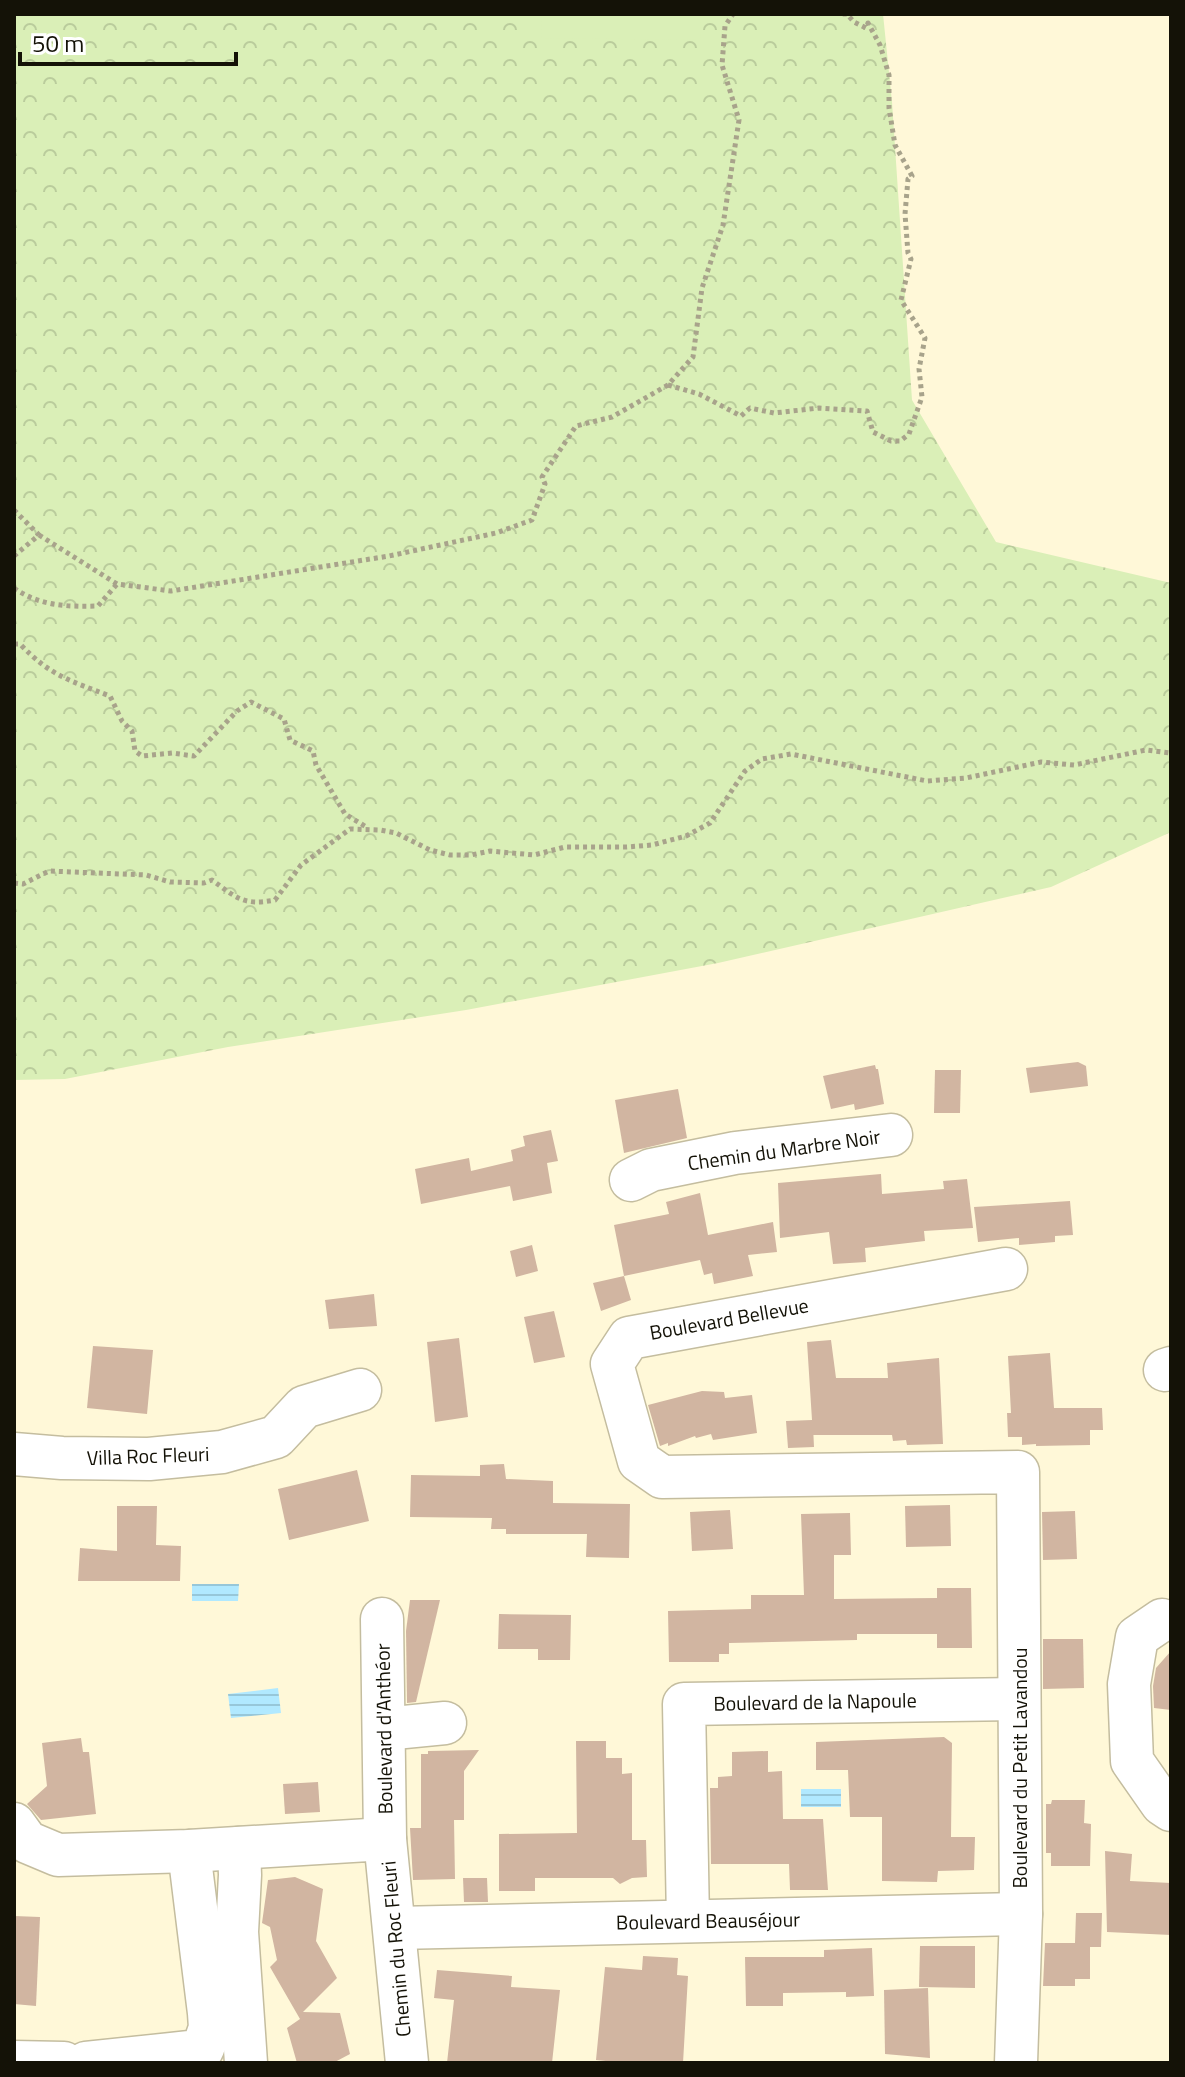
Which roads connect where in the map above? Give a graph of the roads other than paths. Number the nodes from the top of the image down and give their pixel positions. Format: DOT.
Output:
graph roads {
  1 [pos="891,1135"];
  2 [pos="631,1180"];
  3 [pos="1006,1269"];
  4 [pos="360,1390"];
  5 [pos="14,1454"];
  6 [pos="1018,1472"];
  7 [pos="382,1619"];
  8 [pos="1162,1620"];
  9 [pos="1019,1699"];
  10 [pos="445,1723"];
  11 [pos="384,1729"];
  12 [pos="1171,1810"];
  13 [pos="14,1824"];
  14 [pos="385,1839"];
  15 [pos="239,1848"];
  16 [pos="189,1851"];
  17 [pos="1021,1914"];
  18 [pos="688,1921"];
  19 [pos="396,1928"];
  20 [pos="14,2062"];
  21 [pos="64,2063"];
  22 [pos="86,2063"];
  23 [pos="246,2063"];
  24 [pos="407,2063"];
  25 [pos="1016,2063"];
  1 -- 2 [label="street, Chemin du Marbre Noir"];
  3 -- 6 [label="street, Boulevard Bellevue"];
  4 -- 5 [label="street, Villa Roc Fleuri"];
  6 -- 9 [label="street, Boulevard du Petit Lavandou"];
  7 -- 11 [label="street, Boulevard d'Anthéor"];
  8 -- 12 [label="street"];
  9 -- 17 [label="street, Boulevard du Petit Lavandou"];
  9 -- 18 [label="street, Boulevard de la Napoule"];
  10 -- 11 [label="street"];
  11 -- 14 [label="street, Boulevard d'Anthéor"];
  13 -- 16 [label="street, Chemin du Roc Fleuri"];
  14 -- 15 [label="street, Chemin du Roc Fleuri"];
  14 -- 19 [label="street, Chemin du Roc Fleuri"];
  15 -- 16 [label="street, Chemin du Roc Fleuri"];
  15 -- 23 [label="street"];
  16 -- 22 [label="street"];
  17 -- 18 [label="street, Boulevard Beauséjour"];
  17 -- 25 [label="street, Boulevard du Petit Lavandou"];
  18 -- 19 [label="street, Boulevard Beauséjour"];
  19 -- 24 [label="street, Chemin du Roc Fleuri"];
  20 -- 21 [label="street"];
}
